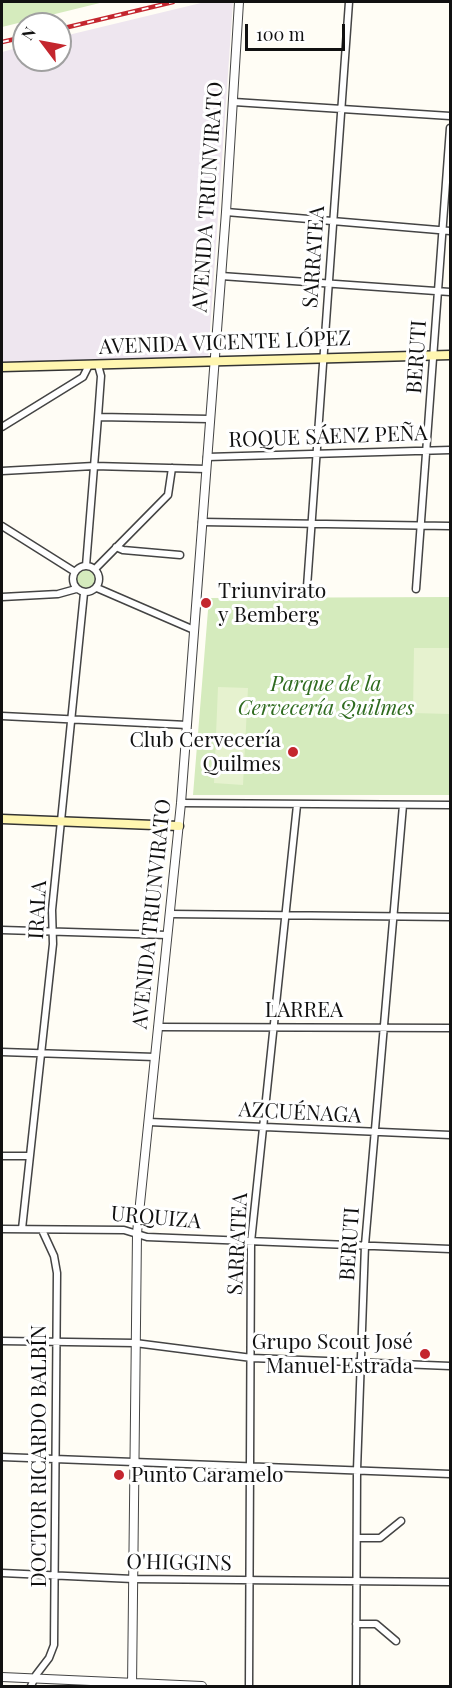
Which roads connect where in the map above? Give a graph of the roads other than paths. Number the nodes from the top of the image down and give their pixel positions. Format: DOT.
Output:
graph roads {
  1 [pos="239,2"];
  2 [pos="349,2"];
  3 [pos="234,102"];
  4 [pos="341,107"];
  5 [pos="450,116"];
  6 [pos="450,128"];
  7 [pos="226,212"];
  8 [pos="333,220"];
  9 [pos="442,230"];
  10 [pos="450,231"];
  11 [pos="221,276"];
  12 [pos="328,283"];
  13 [pos="438,291"];
  14 [pos="450,292"];
  15 [pos="450,355"];
  16 [pos="433,356"];
  17 [pos="324,358"];
  18 [pos="214,362"];
  19 [pos="93,365"];
  20 [pos="2,367"];
  21 [pos="98,417"];
  22 [pos="210,419"];
  23 [pos="2,427"];
  24 [pos="450,450"];
  25 [pos="428,451"];
  26 [pos="317,453"];
  27 [pos="207,457"];
  28 [pos="94,466"];
  29 [pos="172,468"];
  30 [pos="206,469"];
  31 [pos="2,471"];
  32 [pos="202,522"];
  33 [pos="312,524"];
  34 [pos="2,526"];
  35 [pos="422,526"];
  36 [pos="450,526"];
  37 [pos="116,547"];
  38 [pos="180,555"];
  39 [pos="86,566"];
  40 [pos="94,568"];
  41 [pos="75,572"];
  42 [pos="307,587"];
  43 [pos="97,588"];
  44 [pos="76,589"];
  45 [pos="416,589"];
  46 [pos="84,593"];
  47 [pos="2,597"];
  48 [pos="194,630"];
  49 [pos="2,716"];
  50 [pos="72,720"];
  51 [pos="187,725"];
  52 [pos="181,803"];
  53 [pos="297,805"];
  54 [pos="403,805"];
  55 [pos="450,805"];
  56 [pos="2,819"];
  57 [pos="63,823"];
  58 [pos="178,826"];
  59 [pos="170,914"];
  60 [pos="285,915"];
  61 [pos="394,916"];
  62 [pos="450,917"];
  63 [pos="2,930"];
  64 [pos="52,932"];
  65 [pos="167,935"];
  66 [pos="158,1027"];
  67 [pos="273,1027"];
  68 [pos="384,1027"];
  69 [pos="450,1028"];
  70 [pos="2,1052"];
  71 [pos="42,1053"];
  72 [pos="155,1057"];
  73 [pos="149,1122"];
  74 [pos="263,1127"];
  75 [pos="374,1133"];
  76 [pos="450,1135"];
  77 [pos="2,1156"];
  78 [pos="29,1156"];
  79 [pos="2,1229"];
  80 [pos="22,1229"];
  81 [pos="42,1230"];
  82 [pos="137,1233"];
  83 [pos="251,1242"];
  84 [pos="365,1245"];
  85 [pos="450,1249"];
  86 [pos="2,1341"];
  87 [pos="56,1342"];
  88 [pos="135,1343"];
  89 [pos="252,1358"];
  90 [pos="360,1361"];
  91 [pos="450,1366"];
  92 [pos="2,1457"];
  93 [pos="55,1459"];
  94 [pos="134,1464"];
  95 [pos="250,1467"];
  96 [pos="357,1470"];
  97 [pos="450,1474"];
  98 [pos="401,1521"];
  99 [pos="357,1538"];
  100 [pos="2,1573"];
  101 [pos="55,1575"];
  102 [pos="133,1579"];
  103 [pos="356,1580"];
  104 [pos="249,1581"];
  105 [pos="450,1582"];
  106 [pos="356,1624"];
  107 [pos="396,1641"];
  108 [pos="2,1677"];
  109 [pos="32,1683"];
  110 [pos="132,1686"];
  111 [pos="202,1686"];
  112 [pos="249,1686"];
  113 [pos="356,1686"];
  1 -- 3 [label="street, AVENIDA TRIUNVIRATO"];
  2 -- 4 [label="street, SARRATEA"];
  3 -- 4 [label="street"];
  3 -- 7 [label="street, AVENIDA TRIUNVIRATO"];
  4 -- 5 [label="street"];
  4 -- 8 [label="street, SARRATEA"];
  6 -- 9 [label="street, BERUTI"];
  7 -- 8 [label="street"];
  7 -- 11 [label="street, AVENIDA TRIUNVIRATO"];
  8 -- 9 [label="street"];
  8 -- 12 [label="street, SARRATEA"];
  9 -- 10 [label="street"];
  9 -- 13 [label="street, BERUTI"];
  11 -- 12 [label="street"];
  11 -- 18 [label="street, AVENIDA TRIUNVIRATO"];
  12 -- 13 [label="street"];
  12 -- 17 [label="street, SARRATEA"];
  13 -- 14 [label="street"];
  13 -- 16 [label="street, BERUTI"];
  15 -- 16 [label="main road, AVENIDA VICENTE LÓPEZ"];
  16 -- 17 [label="main road, AVENIDA VICENTE LÓPEZ"];
  16 -- 25 [label="street, BERUTI"];
  17 -- 18 [label="main road, AVENIDA VICENTE LÓPEZ"];
  17 -- 26 [label="street, SARRATEA"];
  18 -- 19 [label="main road, AVENIDA VICENTE LÓPEZ"];
  18 -- 22 [label="street, AVENIDA TRIUNVIRATO"];
  19 -- 20 [label="main road, AVENIDA VICENTE LÓPEZ"];
  19 -- 21 [label="street"];
  19 -- 23 [label="street"];
  21 -- 22 [label="street"];
  21 -- 28 [label="street"];
  22 -- 27 [label="street, AVENIDA TRIUNVIRATO"];
  24 -- 25 [label="street, ROQUE SÁENZ PEÑA"];
  25 -- 26 [label="street, ROQUE SÁENZ PEÑA"];
  25 -- 35 [label="street, BERUTI"];
  26 -- 27 [label="street, ROQUE SÁENZ PEÑA"];
  26 -- 33 [label="street, SARRATEA"];
  27 -- 30 [label="street, AVENIDA TRIUNVIRATO"];
  28 -- 29 [label="street, ROQUE SÁENZ PEÑA"];
  28 -- 31 [label="street, ROQUE SÁENZ PEÑA"];
  28 -- 39 [label="street"];
  29 -- 30 [label="street, ROQUE SÁENZ PEÑA"];
  29 -- 37 [label="street"];
  30 -- 32 [label="street, AVENIDA TRIUNVIRATO"];
  32 -- 33 [label="street"];
  32 -- 48 [label="street, AVENIDA TRIUNVIRATO"];
  33 -- 35 [label="street"];
  33 -- 42 [label="street, SARRATEA"];
  34 -- 41 [label="street"];
  35 -- 36 [label="street"];
  35 -- 45 [label="street, BERUTI"];
  37 -- 38 [label="street"];
  37 -- 40 [label="street"];
  39 -- 40 [label="street"];
  39 -- 41 [label="street"];
  40 -- 43 [label="street"];
  41 -- 44 [label="street"];
  43 -- 46 [label="street"];
  43 -- 48 [label="street"];
  44 -- 46 [label="street"];
  44 -- 47 [label="street"];
  46 -- 50 [label="street, IRALA"];
  48 -- 51 [label="street, AVENIDA TRIUNVIRATO"];
  49 -- 50 [label="street"];
  50 -- 51 [label="street"];
  50 -- 57 [label="street, IRALA"];
  51 -- 52 [label="street, AVENIDA TRIUNVIRATO"];
  52 -- 53 [label="street"];
  52 -- 58 [label="street, AVENIDA TRIUNVIRATO"];
  53 -- 54 [label="street"];
  53 -- 60 [label="street, SARRATEA"];
  54 -- 55 [label="street"];
  54 -- 61 [label="street, BERUTI"];
  56 -- 57 [label="main road"];
  57 -- 58 [label="main road"];
  57 -- 64 [label="street, IRALA"];
  58 -- 59 [label="street, AVENIDA TRIUNVIRATO"];
  59 -- 60 [label="street"];
  59 -- 65 [label="street, AVENIDA TRIUNVIRATO"];
  60 -- 61 [label="street"];
  60 -- 67 [label="street, SARRATEA"];
  61 -- 62 [label="street"];
  61 -- 68 [label="street, BERUTI"];
  63 -- 64 [label="street"];
  64 -- 65 [label="street"];
  64 -- 71 [label="street, IRALA"];
  65 -- 66 [label="street, AVENIDA TRIUNVIRATO"];
  66 -- 67 [label="street, LARREA"];
  66 -- 72 [label="street, AVENIDA TRIUNVIRATO"];
  67 -- 68 [label="street, LARREA"];
  67 -- 74 [label="street, SARRATEA"];
  68 -- 69 [label="street, LARREA"];
  68 -- 75 [label="street, BERUTI"];
  70 -- 71 [label="street"];
  71 -- 72 [label="street"];
  71 -- 78 [label="street, IRALA"];
  72 -- 73 [label="street, AVENIDA TRIUNVIRATO"];
  73 -- 74 [label="street, AZCUÉNAGA"];
  73 -- 82 [label="street, AVENIDA TRIUNVIRATO"];
  74 -- 75 [label="street, AZCUÉNAGA"];
  74 -- 83 [label="street, SARRATEA"];
  75 -- 76 [label="street, AZCUÉNAGA"];
  75 -- 84 [label="street, BERUTI"];
  77 -- 78 [label="street"];
  78 -- 80 [label="street, IRALA"];
  79 -- 80 [label="street, URQUIZA"];
  80 -- 81 [label="street, URQUIZA"];
  81 -- 82 [label="street, URQUIZA"];
  81 -- 87 [label="street, DOCTOR RICARDO BALBÍN"];
  82 -- 83 [label="street, URQUIZA"];
  82 -- 88 [label="street, AVENIDA TRIUNVIRATO"];
  83 -- 84 [label="street, URQUIZA"];
  83 -- 89 [label="street, SARRATEA"];
  84 -- 85 [label="street, URQUIZA"];
  84 -- 90 [label="street, BERUTI"];
  86 -- 87 [label="street"];
  87 -- 88 [label="street"];
  87 -- 93 [label="street, DOCTOR RICARDO BALBÍN"];
  88 -- 89 [label="street"];
  88 -- 94 [label="street, AVENIDA TRIUNVIRATO"];
  89 -- 90 [label="street"];
  89 -- 95 [label="street, SARRATEA"];
  90 -- 91 [label="street"];
  90 -- 96 [label="street, BERUTI"];
  92 -- 93 [label="street"];
  93 -- 94 [label="street"];
  93 -- 101 [label="street, DOCTOR RICARDO BALBÍN"];
  94 -- 95 [label="street"];
  94 -- 102 [label="street, AVENIDA TRIUNVIRATO"];
  95 -- 96 [label="street"];
  95 -- 104 [label="street, SARRATEA"];
  96 -- 97 [label="street"];
  96 -- 99 [label="street, BERUTI"];
  98 -- 99 [label="street"];
  99 -- 103 [label="street, BERUTI"];
  100 -- 101 [label="street, O'HIGGINS"];
  101 -- 102 [label="street, O'HIGGINS"];
  101 -- 109 [label="street, DOCTOR RICARDO BALBÍN"];
  102 -- 104 [label="street, O'HIGGINS"];
  102 -- 110 [label="street, AVENIDA TRIUNVIRATO"];
  103 -- 104 [label="street, O'HIGGINS"];
  103 -- 105 [label="street, O'HIGGINS"];
  103 -- 106 [label="street, BERUTI"];
  104 -- 112 [label="street, SARRATEA"];
  106 -- 107 [label="street"];
  106 -- 113 [label="street, BERUTI"];
  108 -- 109 [label="street"];
  109 -- 110 [label="street"];
  110 -- 111 [label="street"];
}
